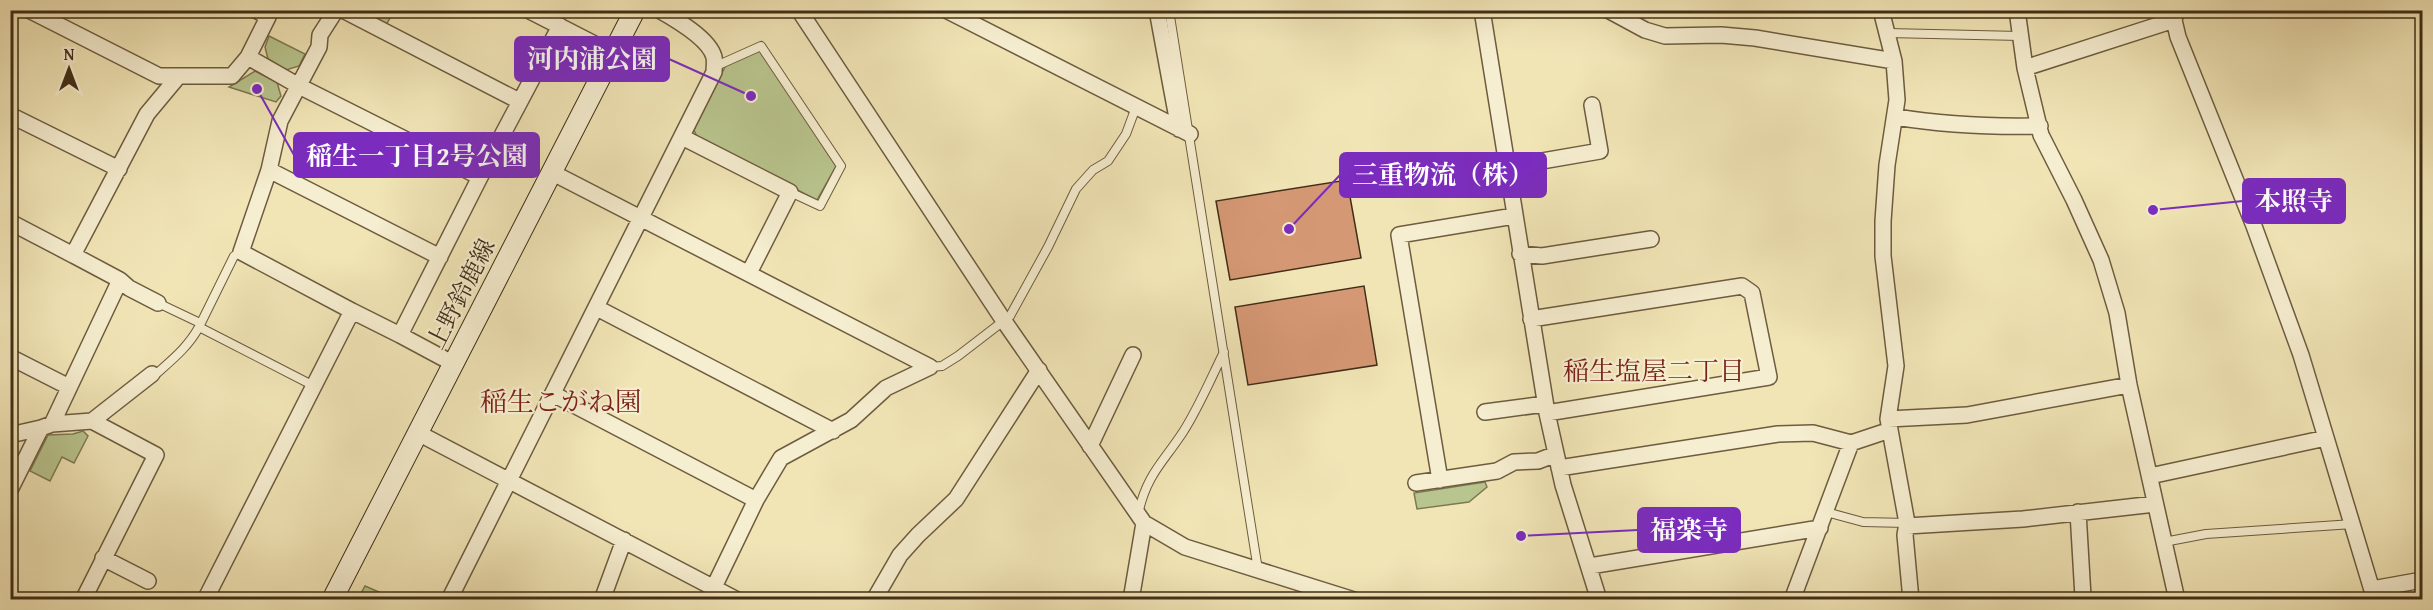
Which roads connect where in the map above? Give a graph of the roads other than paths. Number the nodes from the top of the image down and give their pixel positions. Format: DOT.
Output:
graph roads {
  1 [pos="29,10"];
  2 [pos="256,10"];
  3 [pos="336,10"];
  4 [pos="343,10"];
  5 [pos="528,10"];
  6 [pos="635,10"];
  7 [pos="659,10"];
  8 [pos="800,10"];
  9 [pos="946,10"];
  10 [pos="1157,10"];
  11 [pos="1169,10"];
  12 [pos="1482,10"];
  13 [pos="1608,10"];
  14 [pos="1881,10"];
  15 [pos="2017,10"];
  16 [pos="1629,15"];
  17 [pos="2175,15"];
  18 [pos="560,26"];
  19 [pos="1888,33"];
  20 [pos="2020,36"];
  21 [pos="612,53"];
  22 [pos="248,57"];
  23 [pos="1894,61"];
  24 [pos="714,67"];
  25 [pos="2025,69"];
  26 [pos="177,78"];
  27 [pos="299,86"];
  28 [pos="519,101"];
  29 [pos="1592,105"];
  30 [pos="1136,107"];
  31 [pos="10,115"];
  32 [pos="1896,117"];
  33 [pos="2040,126"];
  34 [pos="1184,132"];
  35 [pos="682,137"];
  36 [pos="1507,168"];
  37 [pos="119,169"];
  38 [pos="268,170"];
  39 [pos="551,172"];
  40 [pos="480,177"];
  41 [pos="789,192"];
  42 [pos="641,216"];
  43 [pos="1514,216"];
  44 [pos="10,222"];
  45 [pos="1651,239"];
  46 [pos="241,252"];
  47 [pos="1520,254"];
  48 [pos="73,255"];
  49 [pos="440,257"];
  50 [pos="749,273"];
  51 [pos="120,280"];
  52 [pos="158,303"];
  53 [pos="597,308"];
  54 [pos="352,311"];
  55 [pos="1531,319"];
  56 [pos="1004,321"];
  57 [pos="199,325"];
  58 [pos="400,335"];
  59 [pos="1224,352"];
  60 [pos="1133,355"];
  61 [pos="10,357"];
  62 [pos="454,364"];
  63 [pos="930,367"];
  64 [pos="1039,370"];
  65 [pos="152,374"];
  66 [pos="2129,385"];
  67 [pos="314,386"];
  68 [pos="69,387"];
  69 [pos="553,394"];
  70 [pos="1546,408"];
  71 [pos="1485,412"];
  72 [pos="92,421"];
  73 [pos="1889,424"];
  74 [pos="47,426"];
  75 [pos="833,431"];
  76 [pos="418,433"];
  77 [pos="10,435"];
  78 [pos="2326,438"];
  79 [pos="1851,442"];
  80 [pos="1090,446"];
  81 [pos="1557,461"];
  82 [pos="2150,476"];
  83 [pos="509,480"];
  84 [pos="1440,480"];
  85 [pos="1416,483"];
  86 [pos="10,490"];
  87 [pos="756,500"];
  88 [pos="2155,504"];
  89 [pos="1826,512"];
  90 [pos="2078,512"];
  91 [pos="1141,519"];
  92 [pos="1907,524"];
  93 [pos="2352,524"];
  94 [pos="1820,528"];
  95 [pos="624,540"];
  96 [pos="2164,542"];
  97 [pos="104,558"];
  98 [pos="1590,566"];
  99 [pos="1258,570"];
  100 [pos="148,580"];
  101 [pos="2422,580"];
  102 [pos="713,593"];
  103 [pos="2374,594"];
  104 [pos="2083,597"];
  105 [pos="82,600"];
  106 [pos="205,600"];
  107 [pos="332,600"];
  108 [pos="449,600"];
  109 [pos="602,600"];
  110 [pos="737,600"];
  111 [pos="874,600"];
  112 [pos="1131,600"];
  113 [pos="1354,600"];
  114 [pos="1599,600"];
  115 [pos="1792,600"];
  116 [pos="1911,600"];
  117 [pos="2177,600"];
  1 -- 26 [label="street"];
  2 -- 22 [label="street"];
  3 -- 27 [label="street"];
  4 -- 28 [label="street"];
  5 -- 18 [label="street"];
  6 -- 21 [label="main road, 上野鈴鹿線"];
  7 -- 24 [label="street"];
  8 -- 56 [label="street"];
  9 -- 30 [label="street"];
  10 -- 34 [label="street"];
  11 -- 34 [label="lane"];
  12 -- 36 [label="street"];
  13 -- 16 [label="street"];
  14 -- 19 [label="street"];
  15 -- 20 [label="street"];
  16 -- 23 [label="street"];
  17 -- 25 [label="street"];
  17 -- 78 [label="street"];
  18 -- 21 [label="street"];
  18 -- 28 [label="street"];
  19 -- 20 [label="lane"];
  19 -- 23 [label="street"];
  20 -- 25 [label="street"];
  21 -- 39 [label="main road, 上野鈴鹿線"];
  22 -- 26 [label="street"];
  22 -- 27 [label="street"];
  23 -- 32 [label="street"];
  24 -- 35 [label="street"];
  24 -- 41 [label="lane"];
  25 -- 33 [label="street"];
  26 -- 37 [label="street"];
  27 -- 38 [label="street"];
  27 -- 40 [label="street"];
  28 -- 40 [label="street"];
  29 -- 36 [label="street"];
  30 -- 34 [label="street"];
  30 -- 56 [label="lane"];
  31 -- 37 [label="street"];
  32 -- 33 [label="street"];
  32 -- 73 [label="street"];
  33 -- 66 [label="street"];
  34 -- 59 [label="lane"];
  35 -- 41 [label="street"];
  35 -- 42 [label="street"];
  36 -- 43 [label="street"];
  37 -- 48 [label="street"];
  38 -- 46 [label="street"];
  38 -- 49 [label="street"];
  39 -- 42 [label="street"];
  39 -- 62 [label="main road, 上野鈴鹿線"];
  40 -- 49 [label="street"];
  41 -- 50 [label="street"];
  42 -- 50 [label="street"];
  42 -- 53 [label="street"];
  43 -- 47 [label="street"];
  43 -- 84 [label="street"];
  44 -- 48 [label="street"];
  45 -- 47 [label="street"];
  46 -- 54 [label="street"];
  46 -- 57 [label="lane"];
  47 -- 55 [label="street"];
  48 -- 51 [label="street"];
  49 -- 58 [label="street"];
  50 -- 63 [label="street"];
  51 -- 52 [label="street"];
  51 -- 68 [label="street"];
  52 -- 57 [label="lane"];
  53 -- 69 [label="street"];
  53 -- 75 [label="street"];
  54 -- 58 [label="street"];
  54 -- 67 [label="street"];
  55 -- 70 [label="street"];
  55 -- 70 [label="street"];
  56 -- 63 [label="lane"];
  56 -- 64 [label="street"];
  57 -- 65 [label="lane"];
  57 -- 67 [label="lane"];
  58 -- 62 [label="street"];
  59 -- 91 [label="lane"];
  59 -- 99 [label="lane"];
  60 -- 80 [label="street"];
  61 -- 68 [label="street"];
  62 -- 76 [label="main road, 上野鈴鹿線"];
  63 -- 75 [label="street"];
  64 -- 80 [label="street"];
  64 -- 111 [label="street"];
  65 -- 72 [label="street"];
  66 -- 73 [label="street"];
  66 -- 82 [label="street"];
  67 -- 106 [label="street"];
  68 -- 74 [label="street"];
  69 -- 83 [label="street"];
  69 -- 87 [label="street"];
  70 -- 71 [label="street"];
  70 -- 81 [label="street"];
  72 -- 74 [label="street"];
  72 -- 97 [label="street"];
  73 -- 79 [label="street"];
  73 -- 92 [label="street"];
  74 -- 77 [label="street"];
  74 -- 86 [label="street"];
  75 -- 87 [label="street"];
  76 -- 83 [label="street"];
  76 -- 107 [label="main road, 上野鈴鹿線"];
  78 -- 82 [label="street"];
  78 -- 93 [label="street"];
  79 -- 81 [label="street"];
  79 -- 89 [label="street"];
  80 -- 91 [label="street"];
  81 -- 84 [label="street"];
  81 -- 98 [label="street"];
  82 -- 88 [label="street"];
  83 -- 95 [label="street"];
  83 -- 108 [label="street"];
  84 -- 85 [label="street"];
  87 -- 102 [label="street"];
  88 -- 90 [label="street"];
  88 -- 96 [label="street"];
  89 -- 92 [label="lane"];
  89 -- 94 [label="street"];
  90 -- 92 [label="street"];
  90 -- 104 [label="street"];
  91 -- 99 [label="street"];
  91 -- 112 [label="street"];
  92 -- 116 [label="street"];
  93 -- 96 [label="lane"];
  93 -- 103 [label="street"];
  94 -- 98 [label="street"];
  94 -- 115 [label="street"];
  95 -- 102 [label="street"];
  95 -- 109 [label="street"];
  96 -- 117 [label="street"];
  97 -- 100 [label="street"];
  97 -- 105 [label="street"];
  98 -- 114 [label="street"];
  99 -- 113 [label="street"];
  101 -- 103 [label="street"];
  102 -- 110 [label="street"];
}
